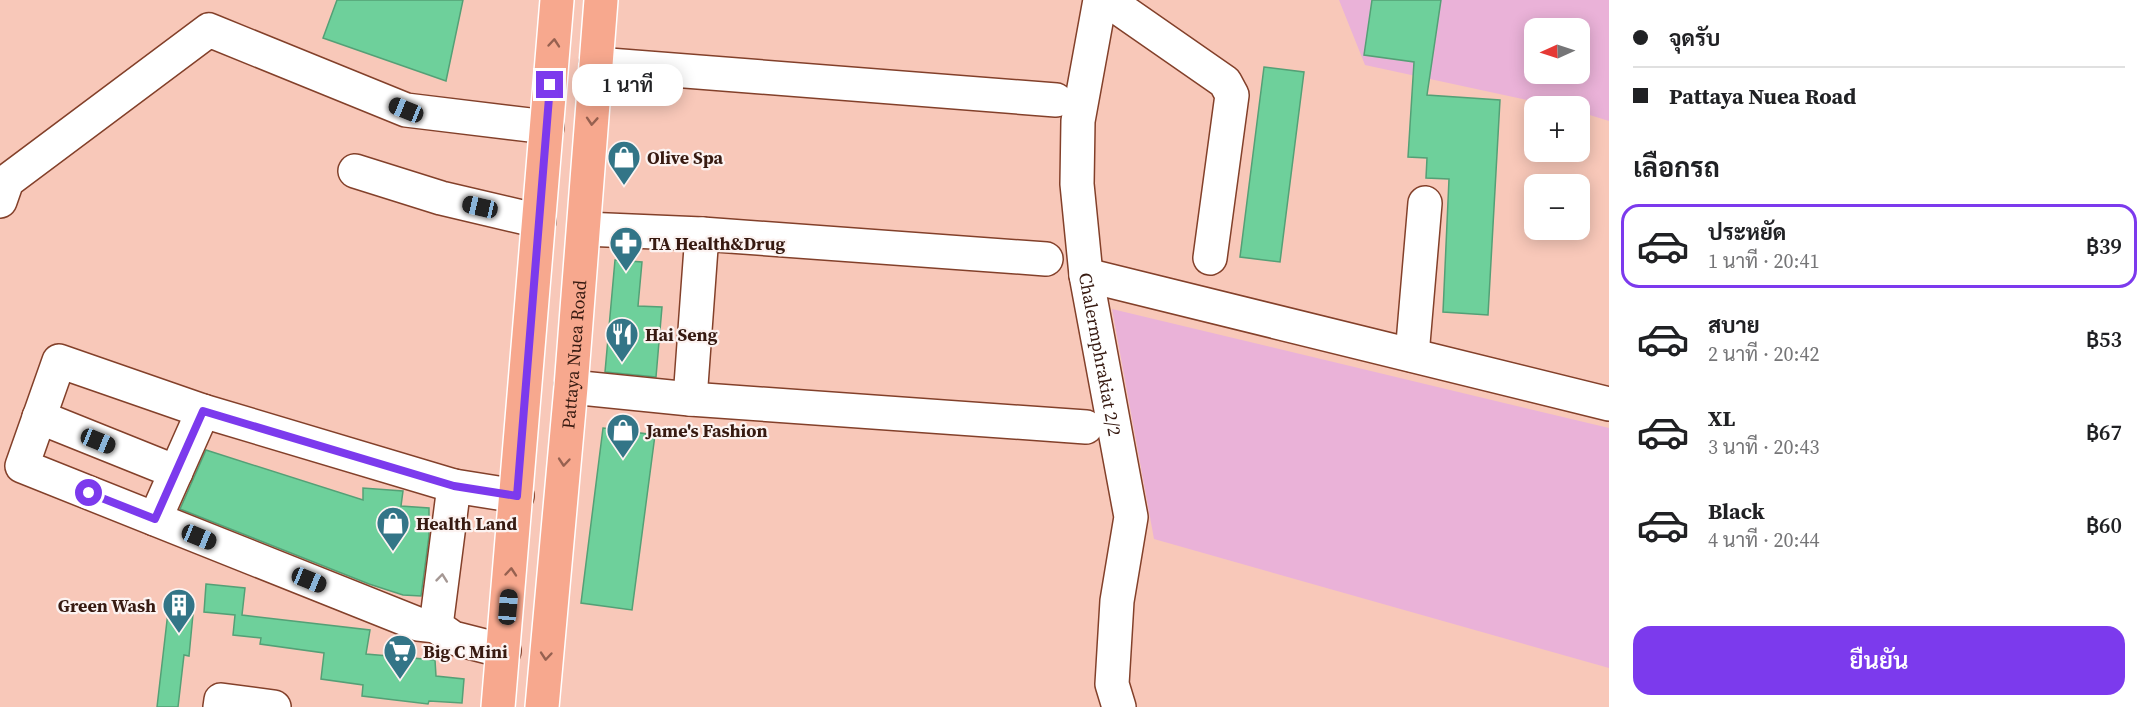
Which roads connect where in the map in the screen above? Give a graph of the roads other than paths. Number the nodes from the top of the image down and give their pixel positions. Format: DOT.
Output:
graph roads {
  1 [pos="557,0"];
  2 [pos="602,0"];
  3 [pos="1100,0"];
  4 [pos="1107,0"];
  5 [pos="597,64"];
  6 [pos="1056,100"];
  7 [pos="547,127"];
  8 [pos="355,171"];
  9 [pos="2,186"];
  10 [pos="1425,203"];
  11 [pos="539,220"];
  12 [pos="584,229"];
  13 [pos="702,234"];
  14 [pos="1210,258"];
  15 [pos="1046,259"];
  16 [pos="1086,275"];
  17 [pos="1412,355"];
  18 [pos="571,387"];
  19 [pos="690,399"];
  20 [pos="1609,404"];
  21 [pos="203,411"];
  22 [pos="39,417"];
  23 [pos="1086,428"];
  24 [pos="176,472"];
  25 [pos="454,486"];
  26 [pos="517,496"];
  27 [pos="155,519"];
  28 [pos="436,626"];
  29 [pos="504,651"];
  30 [pos="220,707"];
  31 [pos="274,707"];
  32 [pos="498,707"];
  33 [pos="542,707"];
  34 [pos="1119,707"];
  7 -- 1 [label="main road, one-way"];
  2 -- 5 [label="main road, Pattaya Nuea Road"];
  3 -- 16 [label="street, Chalermphrakiat 2/2"];
  4 -- 14 [label="street"];
  5 -- 6 [label="street"];
  5 -- 12 [label="main road, Pattaya Nuea Road, one-way"];
  7 -- 9 [label="street"];
  7 -- 11 [label="main road"];
  8 -- 11 [label="street"];
  10 -- 17 [label="street"];
  11 -- 26 [label="main road"];
  12 -- 13 [label="street"];
  12 -- 18 [label="main road, Pattaya Nuea Road"];
  13 -- 15 [label="street"];
  13 -- 19 [label="street"];
  16 -- 17 [label="street"];
  16 -- 34 [label="street, Chalermphrakiat 2/2"];
  17 -- 20 [label="street"];
  18 -- 19 [label="street"];
  18 -- 33 [label="main road, Pattaya Nuea Road, one-way"];
  19 -- 23 [label="street"];
  21 -- 22 [label="street"];
  21 -- 24 [label="street"];
  21 -- 25 [label="street"];
  22 -- 24 [label="street"];
  22 -- 27 [label="street"];
  24 -- 27 [label="street"];
  25 -- 26 [label="street"];
  28 -- 25 [label="street, one-way"];
  29 -- 26 [label="main road, one-way"];
  27 -- 28 [label="street"];
  28 -- 29 [label="street"];
  29 -- 32 [label="main road"];
  30 -- 31 [label="street"];
}
